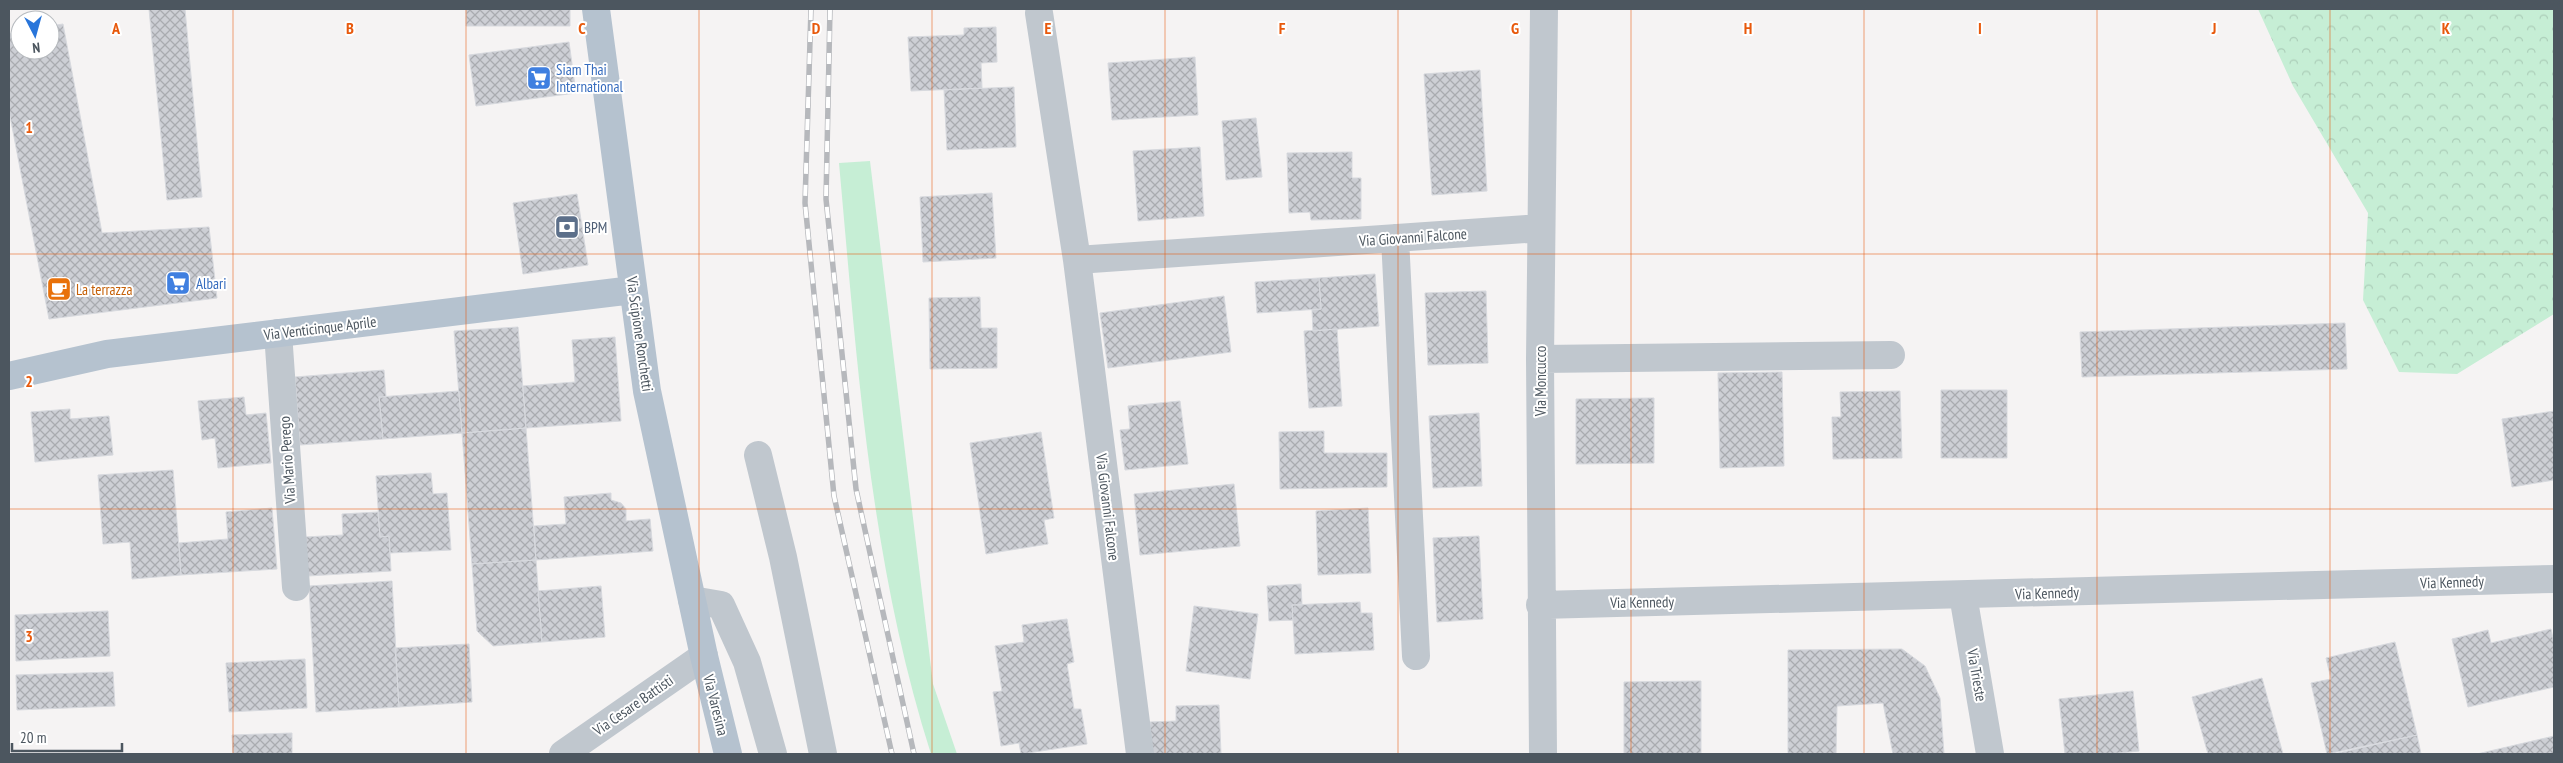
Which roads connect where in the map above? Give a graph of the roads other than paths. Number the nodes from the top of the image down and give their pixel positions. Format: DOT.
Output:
graph roads {
  1 [pos="596,9"];
  2 [pos="1544,9"];
  3 [pos="1039,12"];
  4 [pos="1540,228"];
  5 [pos="1395,238"];
  6 [pos="1077,260"];
  7 [pos="633,290"];
  8 [pos="278,333"];
  9 [pos="1891,355"];
  10 [pos="1540,359"];
  11 [pos="9,376"];
  12 [pos="758,455"];
  13 [pos="2554,579"];
  14 [pos="296,587"];
  15 [pos="1962,595"];
  16 [pos="692,600"];
  17 [pos="1540,605"];
  18 [pos="704,656"];
  19 [pos="1416,656"];
  20 [pos="563,754"];
  21 [pos="728,754"];
  22 [pos="773,754"];
  23 [pos="824,754"];
  24 [pos="1140,754"];
  25 [pos="1543,754"];
  26 [pos="1990,754"];
  1 -- 7 [label="main road, Via Scipione Ronchetti"];
  2 -- 4 [label="street, Via Moncucco"];
  3 -- 6 [label="street, Via Giovanni Falcone"];
  4 -- 5 [label="street, Via Giovanni Falcone"];
  4 -- 10 [label="street, Via Moncucco"];
  5 -- 6 [label="street, Via Giovanni Falcone"];
  5 -- 19 [label="street"];
  6 -- 24 [label="street, Via Giovanni Falcone"];
  7 -- 8 [label="main road, Via Venticinque Aprile"];
  7 -- 16 [label="main road, Via Scipione Ronchetti"];
  8 -- 11 [label="main road, Via Venticinque Aprile"];
  8 -- 14 [label="street, Via Mario Perego"];
  9 -- 10 [label="street"];
  10 -- 17 [label="street, Via Moncucco"];
  12 -- 23 [label="street"];
  13 -- 15 [label="street, Via Kennedy"];
  15 -- 17 [label="street, Via Kennedy"];
  15 -- 26 [label="street, Via Trieste"];
  16 -- 18 [label="main road, Via Scipione Ronchetti"];
  16 -- 22 [label="street"];
  17 -- 25 [label="street, Via Moncucco"];
  18 -- 20 [label="street, Via Cesare Battisti"];
  18 -- 21 [label="main road, Via Varesina"];
}
